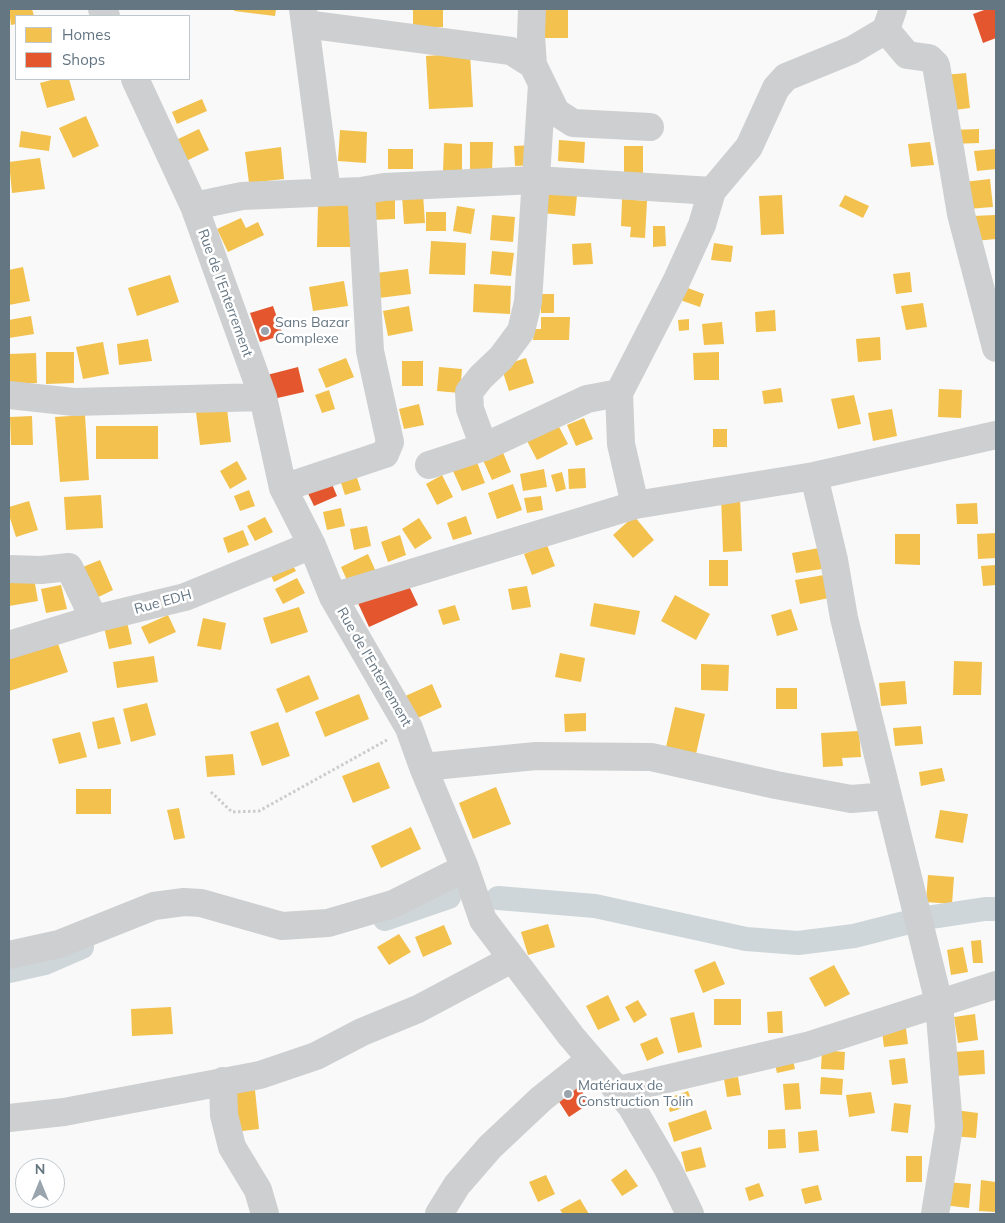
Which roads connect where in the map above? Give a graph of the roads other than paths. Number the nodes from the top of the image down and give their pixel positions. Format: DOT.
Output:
graph roads {
  1 [pos="532,9"];
  2 [pos="304,16"];
  3 [pos="889,19"];
  4 [pos="538,74"];
  5 [pos="135,80"];
  6 [pos="650,126"];
  7 [pos="536,180"];
  8 [pos="360,191"];
  9 [pos="712,191"];
  10 [pos="327,192"];
  11 [pos="194,206"];
  12 [pos="996,348"];
  13 [pos="619,393"];
  14 [pos="9,395"];
  15 [pos="263,397"];
  16 [pos="996,435"];
  17 [pos="484,447"];
  18 [pos="429,465"];
  19 [pos="814,476"];
  20 [pos="283,488"];
  21 [pos="635,505"];
  22 [pos="312,545"];
  23 [pos="9,569"];
  24 [pos="334,597"];
  25 [pos="94,619"];
  26 [pos="9,645"];
  27 [pos="423,767"];
  28 [pos="887,796"];
  29 [pos="465,868"];
  30 [pos="9,955"];
  31 [pos="512,959"];
  32 [pos="996,985"];
  33 [pos="939,1002"];
  34 [pos="590,1060"];
  35 [pos="223,1081"];
  36 [pos="619,1090"];
  37 [pos="9,1118"];
  38 [pos="265,1214"];
  39 [pos="439,1214"];
  40 [pos="690,1214"];
  41 [pos="935,1214"];
  1 -- 4 [label="street"];
  2 -- 4 [label="street"];
  2 -- 10 [label="street"];
  3 -- 9 [label="street"];
  3 -- 12 [label="street"];
  4 -- 6 [label="street"];
  4 -- 7 [label="street"];
  5 -- 11 [label="street, Rue de l'Enterrement"];
  7 -- 8 [label="street"];
  7 -- 9 [label="street"];
  7 -- 17 [label="street"];
  8 -- 10 [label="street"];
  8 -- 20 [label="street"];
  9 -- 13 [label="street"];
  10 -- 11 [label="street"];
  11 -- 15 [label="street, Rue de l'Enterrement"];
  13 -- 17 [label="street"];
  13 -- 21 [label="street"];
  14 -- 15 [label="street"];
  15 -- 20 [label="street, Rue de l'Enterrement"];
  16 -- 19 [label="street"];
  17 -- 18 [label="street"];
  19 -- 21 [label="street"];
  19 -- 28 [label="street"];
  20 -- 22 [label="street, Rue de l'Enterrement"];
  21 -- 24 [label="street"];
  22 -- 24 [label="street, Rue de l'Enterrement"];
  22 -- 25 [label="street, Rue EDH"];
  23 -- 25 [label="street"];
  24 -- 27 [label="street, Rue de l'Enterrement"];
  25 -- 26 [label="street, Rue EDH"];
  27 -- 28 [label="street"];
  27 -- 29 [label="street, Rue de l'Enterrement"];
  28 -- 33 [label="street"];
  29 -- 30 [label="street"];
  29 -- 31 [label="street, Rue de l'Enterrement"];
  31 -- 34 [label="street, Rue de l'Enterrement"];
  31 -- 35 [label="street"];
  32 -- 33 [label="street"];
  33 -- 36 [label="street"];
  33 -- 41 [label="street"];
  34 -- 36 [label="street, Rue de l'Enterrement"];
  34 -- 39 [label="street"];
  35 -- 37 [label="street"];
  35 -- 38 [label="street"];
  36 -- 40 [label="street, Rue de l'Enterrement"];
}
